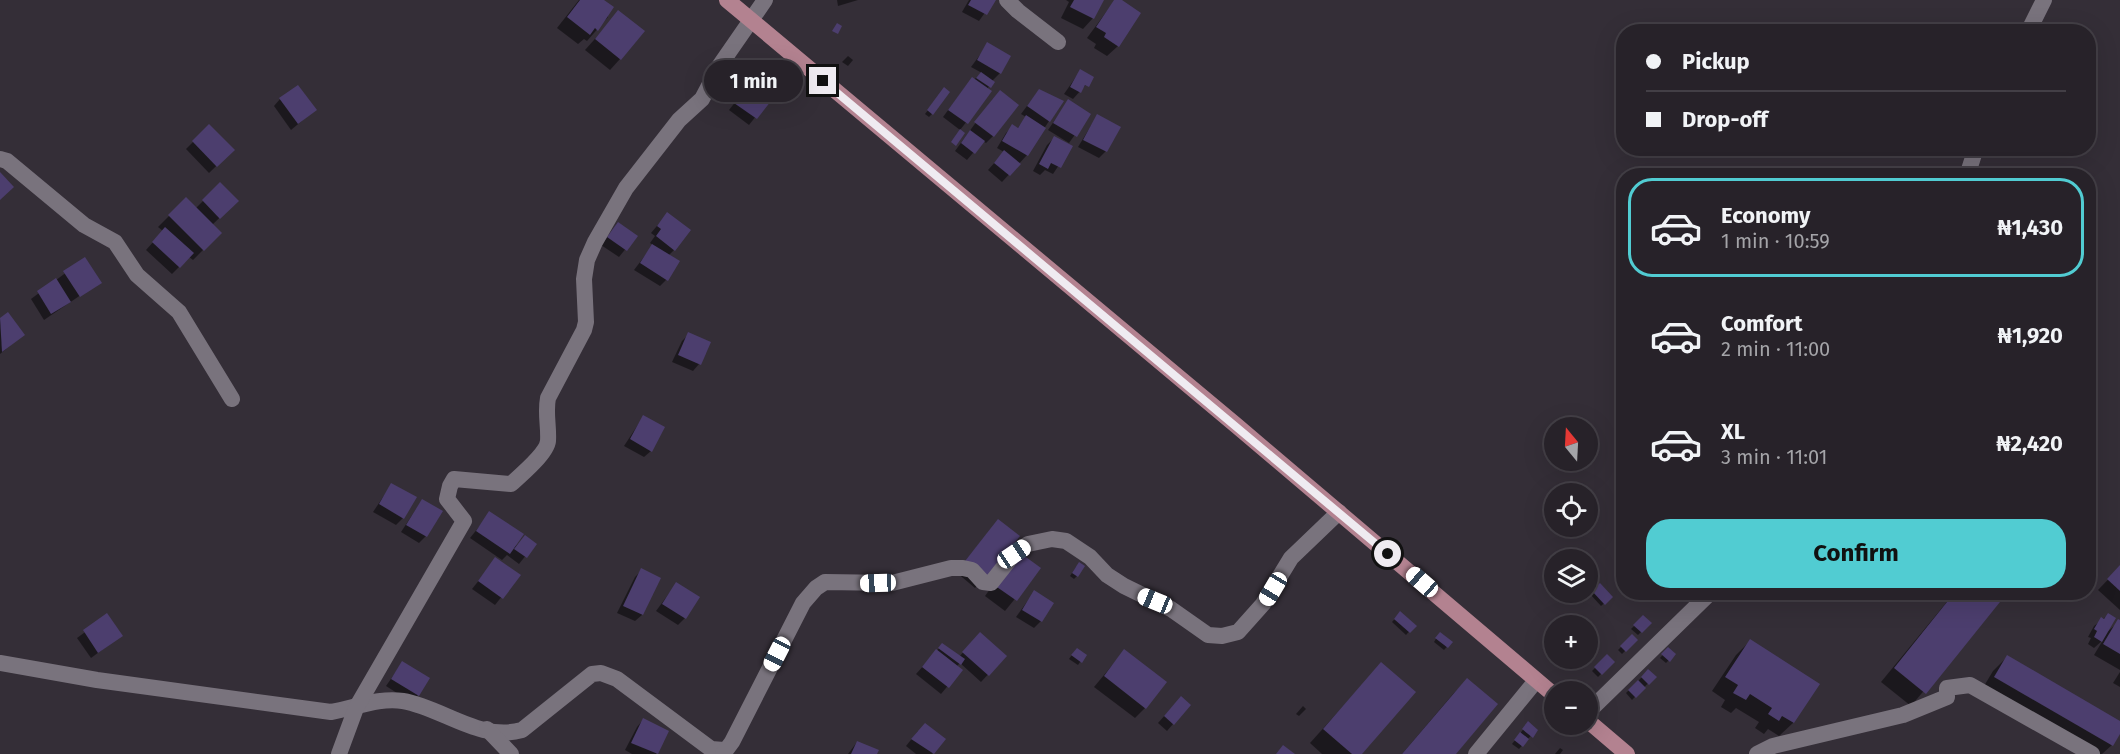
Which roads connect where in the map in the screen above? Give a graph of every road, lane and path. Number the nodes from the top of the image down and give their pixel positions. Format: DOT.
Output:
graph roads {
  1 [pos="727,0"];
  2 [pos="765,0"];
  3 [pos="1007,0"];
  4 [pos="2044,0"];
  5 [pos="752,21"];
  6 [pos="2032,24"];
  7 [pos="1058,42"];
  8 [pos="0,159"];
  9 [pos="232,399"];
  10 [pos="1339,512"];
  11 [pos="1703,600"];
  12 [pos="0,663"];
  13 [pos="1534,682"];
  14 [pos="1544,688"];
  15 [pos="1598,702"];
  16 [pos="356,708"];
  17 [pos="487,729"];
  18 [pos="1598,729"];
  19 [pos="724,752"];
  20 [pos="339,754"];
  21 [pos="511,754"];
  22 [pos="1476,754"];
  23 [pos="1627,754"];
  24 [pos="1757,754"];
  25 [pos="2092,754"];
  1 -- 5 [label="main road"];
  2 -- 5 [label="street"];
  3 -- 7 [label="street"];
  4 -- 6 [label="street"];
  5 -- 10 [label="main road"];
  5 -- 16 [label="street"];
  8 -- 9 [label="street"];
  10 -- 13 [label="main road"];
  10 -- 19 [label="street"];
  11 -- 15 [label="street"];
  12 -- 16 [label="street"];
  13 -- 14 [label="main road"];
  13 -- 22 [label="street"];
  16 -- 17 [label="street"];
  16 -- 20 [label="street"];
  17 -- 19 [label="street"];
  17 -- 21 [label="street"];
  18 -- 23 [label="main road"];
  24 -- 25 [label="street"];
}
